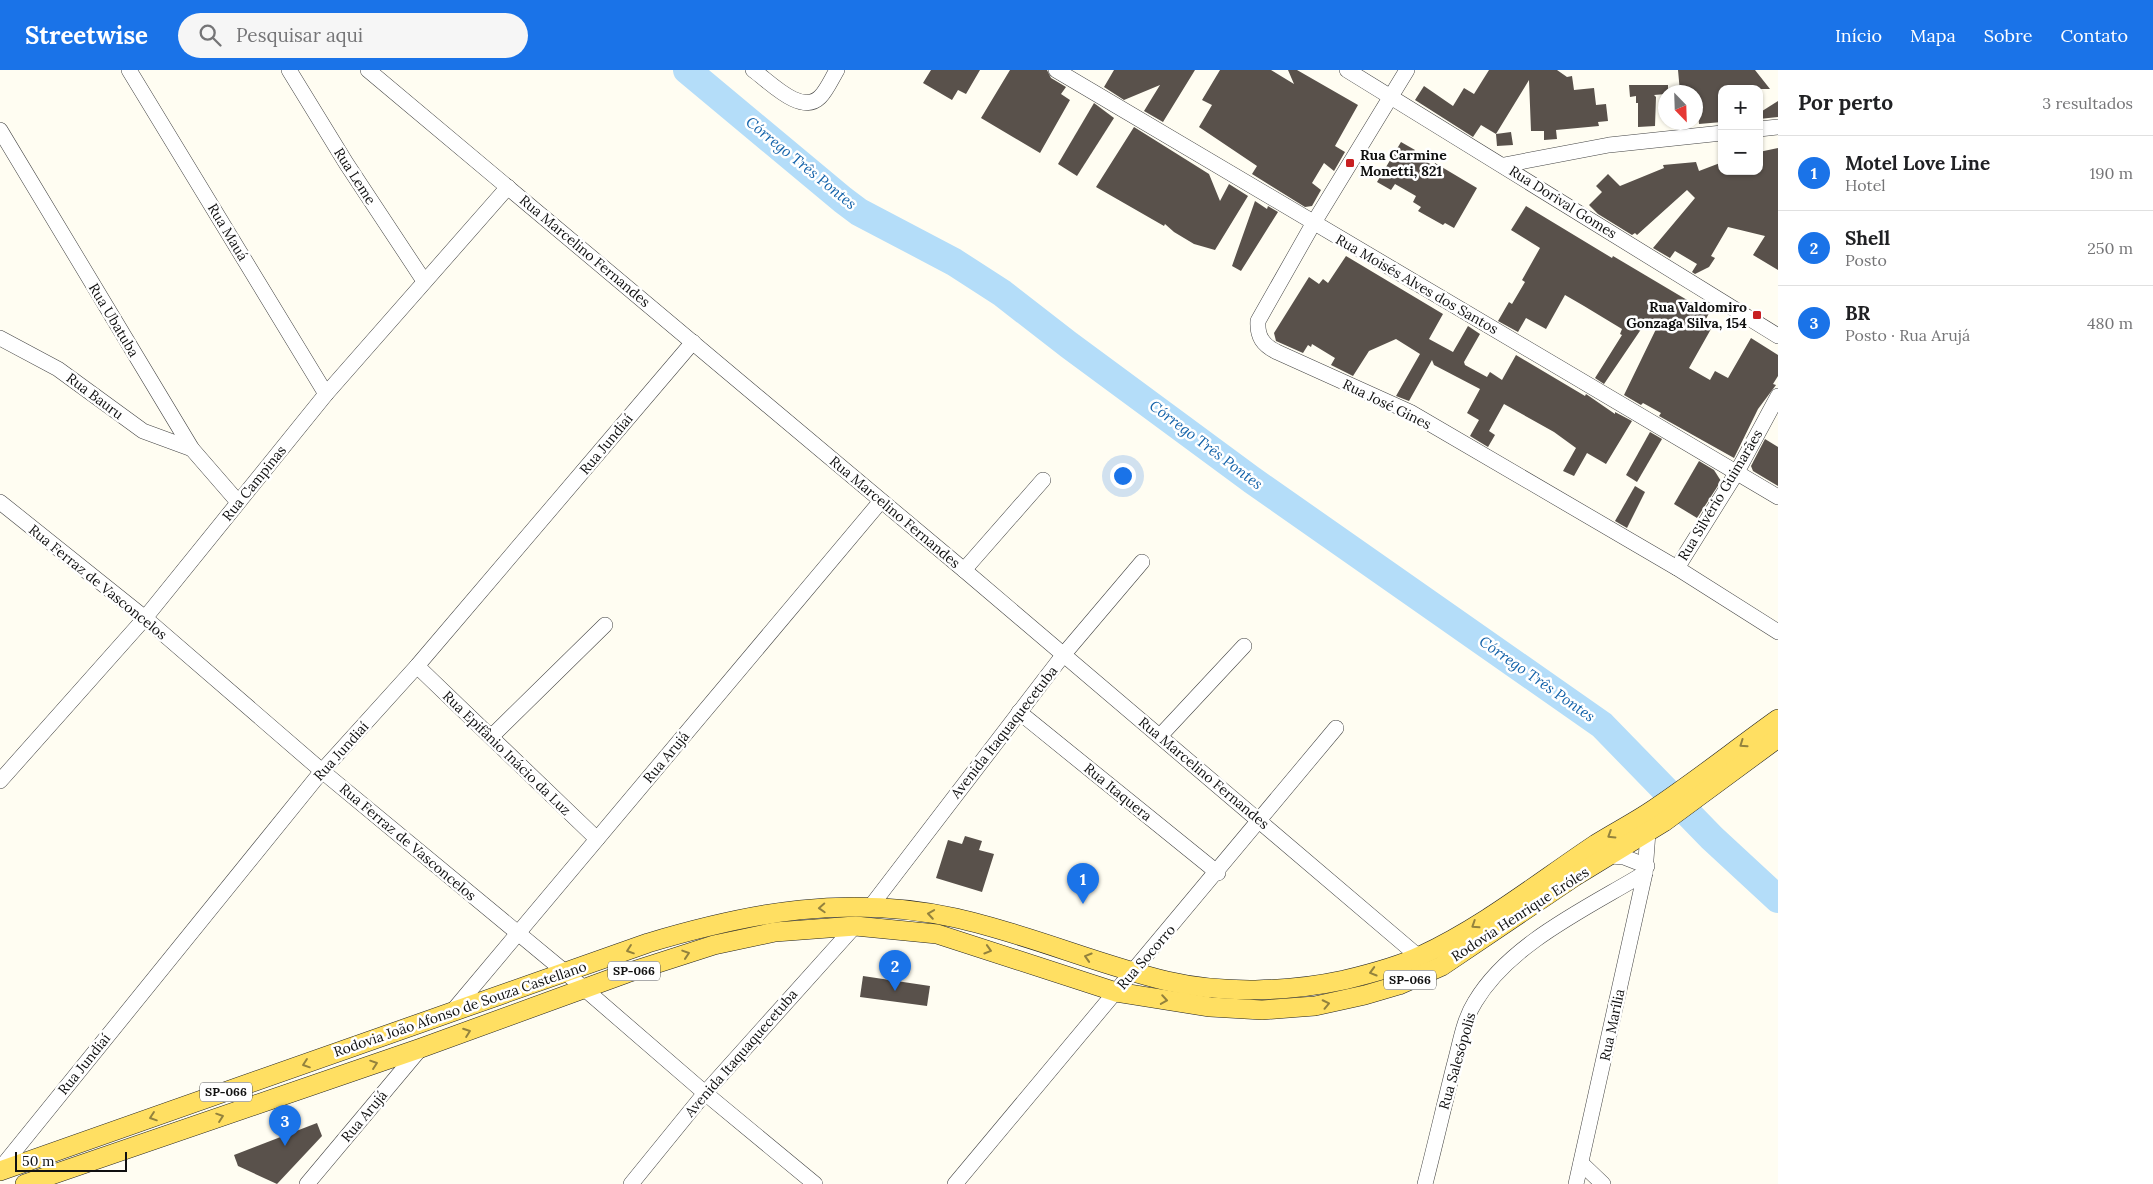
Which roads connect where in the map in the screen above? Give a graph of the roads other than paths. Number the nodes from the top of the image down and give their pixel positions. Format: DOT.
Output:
graph roads {
  1 [pos="129,70"];
  2 [pos="289,70"];
  3 [pos="368,70"];
  4 [pos="753,70"];
  5 [pos="838,70"];
  6 [pos="1056,70"];
  7 [pos="1348,70"];
  8 [pos="1407,70"];
  9 [pos="1392,96"];
  10 [pos="1778,127"];
  11 [pos="1763,129"];
  12 [pos="0,130"];
  13 [pos="1718,133"];
  14 [pos="1504,165"];
  15 [pos="508,186"];
  16 [pos="1314,224"];
  17 [pos="424,281"];
  18 [pos="1778,336"];
  19 [pos="0,338"];
  20 [pos="693,342"];
  21 [pos="326,394"];
  22 [pos="1778,396"];
  23 [pos="192,450"];
  24 [pos="1737,472"];
  25 [pos="1043,480"];
  26 [pos="1778,496"];
  27 [pos="881,501"];
  28 [pos="0,502"];
  29 [pos="238,502"];
  30 [pos="1142,562"];
  31 [pos="1677,568"];
  32 [pos="964,570"];
  33 [pos="146,618"];
  34 [pos="605,625"];
  35 [pos="1778,632"];
  36 [pos="1244,646"];
  37 [pos="1064,654"];
  38 [pos="417,666"];
  39 [pos="1018,712"];
  40 [pos="1778,719"];
  41 [pos="1336,728"];
  42 [pos="1160,736"];
  43 [pos="491,737"];
  44 [pos="1778,738"];
  45 [pos="322,771"];
  46 [pos="0,781"];
  47 [pos="1690,792"];
  48 [pos="1260,820"];
  49 [pos="1655,821"];
  50 [pos="597,839"];
  51 [pos="1610,856"];
  52 [pos="1646,870"];
  53 [pos="1218,873"];
  54 [pos="871,906"];
  55 [pos="855,926"];
  56 [pos="518,933"];
  57 [pos="1419,957"];
  58 [pos="565,972"];
  59 [pos="1134,972"];
  60 [pos="583,988"];
  61 [pos="1116,992"];
  62 [pos="451,1013"];
  63 [pos="421,1048"];
  64 [pos="704,1094"];
  65 [pos="1582,1163"];
  66 [pos="0,1170"];
  67 [pos="25,1184"];
  68 [pos="307,1184"];
  69 [pos="631,1184"];
  70 [pos="815,1184"];
  71 [pos="955,1184"];
  72 [pos="1425,1184"];
  73 [pos="1576,1184"];
  74 [pos="1603,1184"];
  1 -- 21 [label="street, Rua Mauá"];
  2 -- 17 [label="street, Rua Leme"];
  3 -- 15 [label="street, Rua Marcelino Fernandes"];
  4 -- 5 [label="street"];
  6 -- 16 [label="street, Rua Moisés Alves dos Santos"];
  7 -- 9 [label="street, Rua Dorival Gomes"];
  8 -- 9 [label="street, Rua José Gines"];
  9 -- 14 [label="street, Rua Dorival Gomes"];
  9 -- 16 [label="street, Rua José Gines"];
  10 -- 11 [label="street"];
  12 -- 23 [label="street, Rua Ubatuba"];
  13 -- 14 [label="street"];
  14 -- 18 [label="street, Rua Dorival Gomes"];
  15 -- 17 [label="street, Rua Campinas"];
  15 -- 20 [label="street, Rua Marcelino Fernandes"];
  16 -- 24 [label="street, Rua Moisés Alves dos Santos"];
  16 -- 31 [label="street, Rua José Gines"];
  17 -- 21 [label="street, Rua Campinas"];
  19 -- 23 [label="street, Rua Bauru"];
  20 -- 27 [label="street, Rua Marcelino Fernandes"];
  20 -- 38 [label="street, Rua Jundiaí"];
  21 -- 29 [label="street, Rua Campinas"];
  22 -- 24 [label="street, Rua Silvério Guimarães"];
  23 -- 29 [label="street, Rua Ubatuba"];
  24 -- 26 [label="street, Rua Moisés Alves dos Santos"];
  24 -- 31 [label="street, Rua Silvério Guimarães"];
  25 -- 32 [label="street"];
  27 -- 32 [label="street, Rua Marcelino Fernandes"];
  27 -- 50 [label="street, Rua Arujá"];
  28 -- 33 [label="street, Rua Ferraz de Vasconcelos"];
  29 -- 33 [label="street, Rua Campinas"];
  30 -- 37 [label="street, Avenida Itaquaquecetuba"];
  31 -- 35 [label="street, Rua José Gines"];
  32 -- 37 [label="street, Rua Marcelino Fernandes"];
  33 -- 45 [label="street, Rua Ferraz de Vasconcelos"];
  33 -- 46 [label="street, Rua Campinas"];
  34 -- 43 [label="street"];
  36 -- 42 [label="street"];
  37 -- 39 [label="street, Avenida Itaquaquecetuba"];
  37 -- 42 [label="street, Rua Marcelino Fernandes"];
  38 -- 43 [label="street, Rua Epifânio Inácio da Luz"];
  38 -- 45 [label="street, Rua Jundiaí"];
  39 -- 53 [label="street, Rua Itaquera"];
  39 -- 54 [label="street, Avenida Itaquaquecetuba"];
  40 -- 47 [label="main road, one-way"];
  41 -- 48 [label="street, Rua Socorro"];
  42 -- 48 [label="street, Rua Marcelino Fernandes"];
  43 -- 50 [label="street, Rua Epifânio Inácio da Luz"];
  44 -- 47 [label="main road"];
  45 -- 56 [label="street, Rua Ferraz de Vasconcelos"];
  45 -- 66 [label="street, Rua Jundiaí"];
  47 -- 49 [label="main road, Rodovia Henrique Eróles / SP-066"];
  48 -- 53 [label="street, Rua Socorro"];
  48 -- 57 [label="street, Rua Marcelino Fernandes"];
  49 -- 51 [label="main road, Rodovia Henrique Eróles / SP-066"];
  49 -- 52 [label="street, Rua Marília"];
  49 -- 57 [label="main road, Rodovia Henrique Eróles / SP-066, one-way"];
  50 -- 56 [label="street, Rua Arujá"];
  51 -- 52 [label="street"];
  61 -- 51 [label="main road, Rodovia Henrique Eróles / SP-066, one-way"];
  52 -- 65 [label="street, Rua Marília"];
  52 -- 72 [label="street, Rua Salesópolis"];
  53 -- 59 [label="street, Rua Socorro"];
  54 -- 58 [label="main road, Rodovia João Afonso de Souza Castellano / SP-066, one-way"];
  59 -- 54 [label="main road, Rodovia João Afonso de Souza Castellano / SP-066, one-way"];
  60 -- 55 [label="main road, Rodovia João Afonso de Souza Castellano / SP-066, one-way"];
  55 -- 61 [label="main road, Rodovia João Afonso de Souza Castellano / SP-066, one-way"];
  55 -- 64 [label="street, Avenida Itaquaquecetuba"];
  56 -- 58 [label="street, Rua Ferraz de Vasconcelos"];
  56 -- 62 [label="street, Rua Arujá"];
  57 -- 59 [label="main road, Rodovia Henrique Eróles / SP-066, one-way"];
  58 -- 60 [label="street, Rua Ferraz de Vasconcelos"];
  58 -- 62 [label="main road, Rodovia João Afonso de Souza Castellano / SP-066"];
  59 -- 61 [label="street, Rua Socorro"];
  63 -- 60 [label="main road, Rodovia João Afonso de Souza Castellano / SP-066, one-way"];
  60 -- 64 [label="street, Rua Ferraz de Vasconcelos"];
  61 -- 71 [label="street, Rua Socorro"];
  62 -- 66 [label="main road, Rodovia João Afonso de Souza Castellano / SP-066, one-way"];
  67 -- 63 [label="main road, Rodovia João Afonso de Souza Castellano / SP-066, one-way"];
  63 -- 68 [label="street, Rua Arujá"];
  64 -- 69 [label="street, Avenida Itaquaquecetuba"];
  64 -- 70 [label="street, Rua Ferraz de Vasconcelos"];
  65 -- 73 [label="street, Rua Marília"];
  65 -- 74 [label="street"];
}
